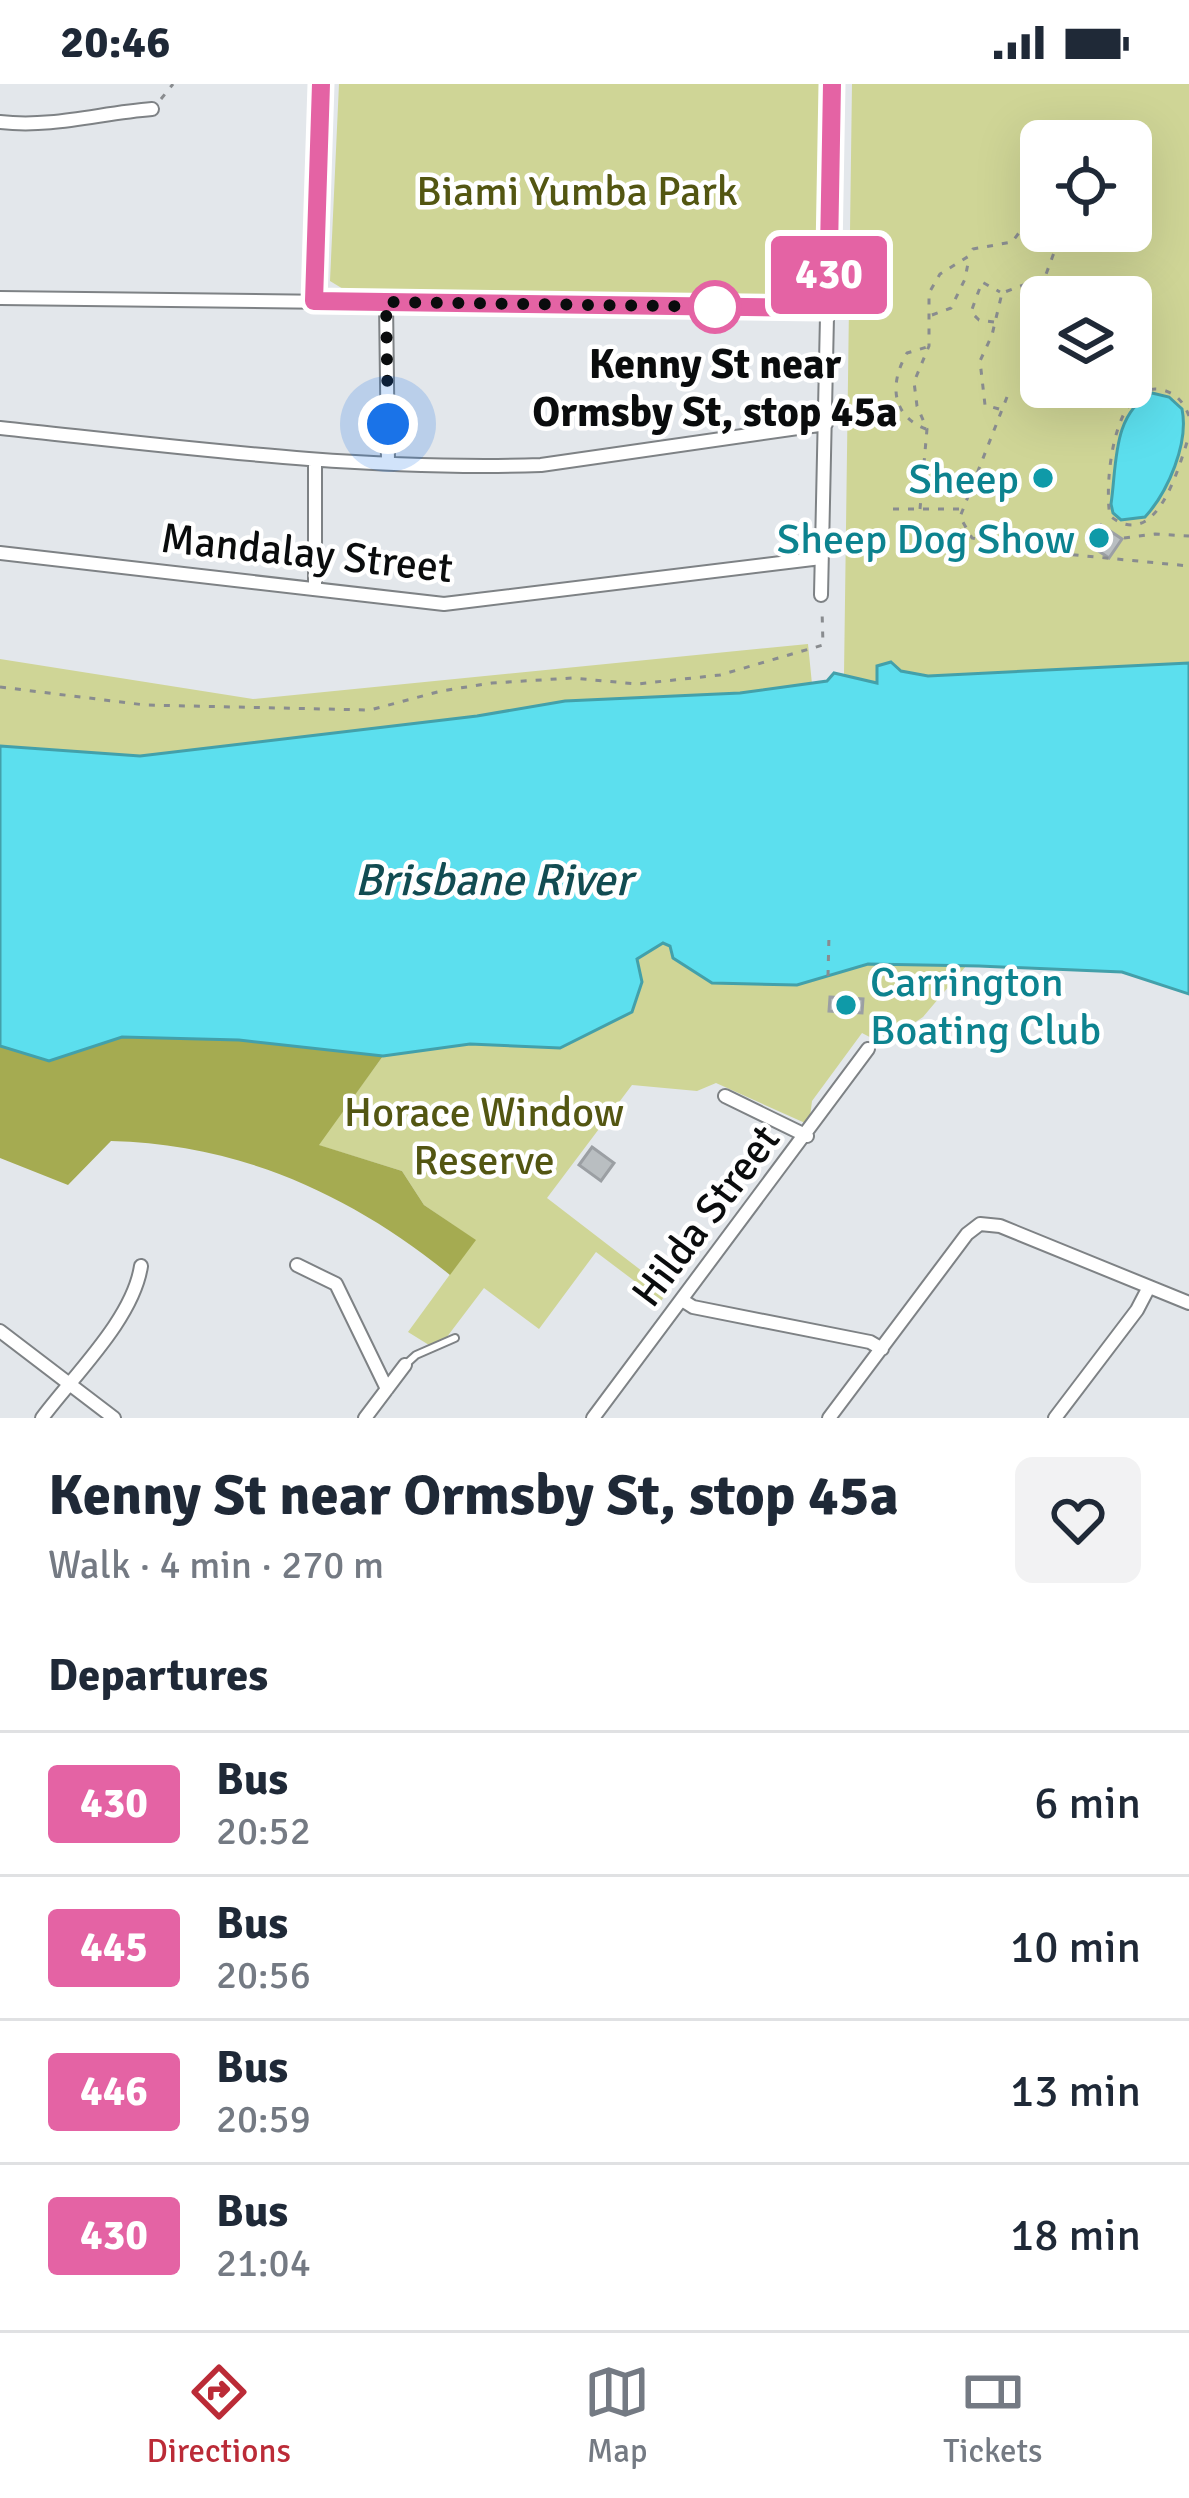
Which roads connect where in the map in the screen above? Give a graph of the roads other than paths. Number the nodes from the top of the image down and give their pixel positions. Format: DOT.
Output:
graph roads {
  1 [pos="321,84"];
  2 [pos="832,84"];
  3 [pos="152,109"];
  4 [pos="0,122"];
  5 [pos="0,298"];
  6 [pos="314,301"];
  7 [pos="386,302"];
  8 [pos="828,308"];
  9 [pos="826,424"];
  10 [pos="0,428"];
  11 [pos="315,461"];
  12 [pos="388,462"];
  13 [pos="0,553"];
  14 [pos="821,558"];
  15 [pos="315,590"];
  16 [pos="821,595"];
  17 [pos="868,1049"];
  18 [pos="725,1096"];
  19 [pos="807,1136"];
  20 [pos="296,1265"];
  21 [pos="141,1267"];
  22 [pos="1148,1287"];
  23 [pos="682,1300"];
  24 [pos="1189,1303"];
  25 [pos="0,1331"];
  26 [pos="455,1338"];
  27 [pos="881,1349"];
  28 [pos="405,1365"];
  29 [pos="68,1383"];
  30 [pos="387,1389"];
  31 [pos="42,1418"];
  32 [pos="113,1418"];
  33 [pos="365,1418"];
  34 [pos="593,1418"];
  35 [pos="829,1418"];
  36 [pos="1055,1418"];
  1 -- 6 [label="street"];
  2 -- 8 [label="street"];
  3 -- 4 [label="street"];
  5 -- 6 [label="street"];
  6 -- 7 [label="street"];
  7 -- 8 [label="street"];
  7 -- 12 [label="street"];
  8 -- 9 [label="street"];
  9 -- 12 [label="street"];
  9 -- 14 [label="street"];
  10 -- 11 [label="street"];
  11 -- 12 [label="street"];
  11 -- 15 [label="street"];
  13 -- 15 [label="street, Mandalay Street"];
  14 -- 15 [label="street, Mandalay Street"];
  14 -- 16 [label="street"];
  17 -- 19 [label="street, Hilda Street"];
  18 -- 19 [label="street"];
  19 -- 23 [label="street, Hilda Street"];
  20 -- 30 [label="street"];
  21 -- 29 [label="street"];
  22 -- 24 [label="street"];
  22 -- 27 [label="street"];
  22 -- 36 [label="street"];
  23 -- 27 [label="street"];
  23 -- 34 [label="street, Hilda Street"];
  25 -- 29 [label="street"];
  26 -- 28 [label="lane"];
  27 -- 35 [label="street"];
  28 -- 30 [label="street"];
  29 -- 31 [label="street"];
  29 -- 32 [label="street"];
  30 -- 33 [label="street"];
}
